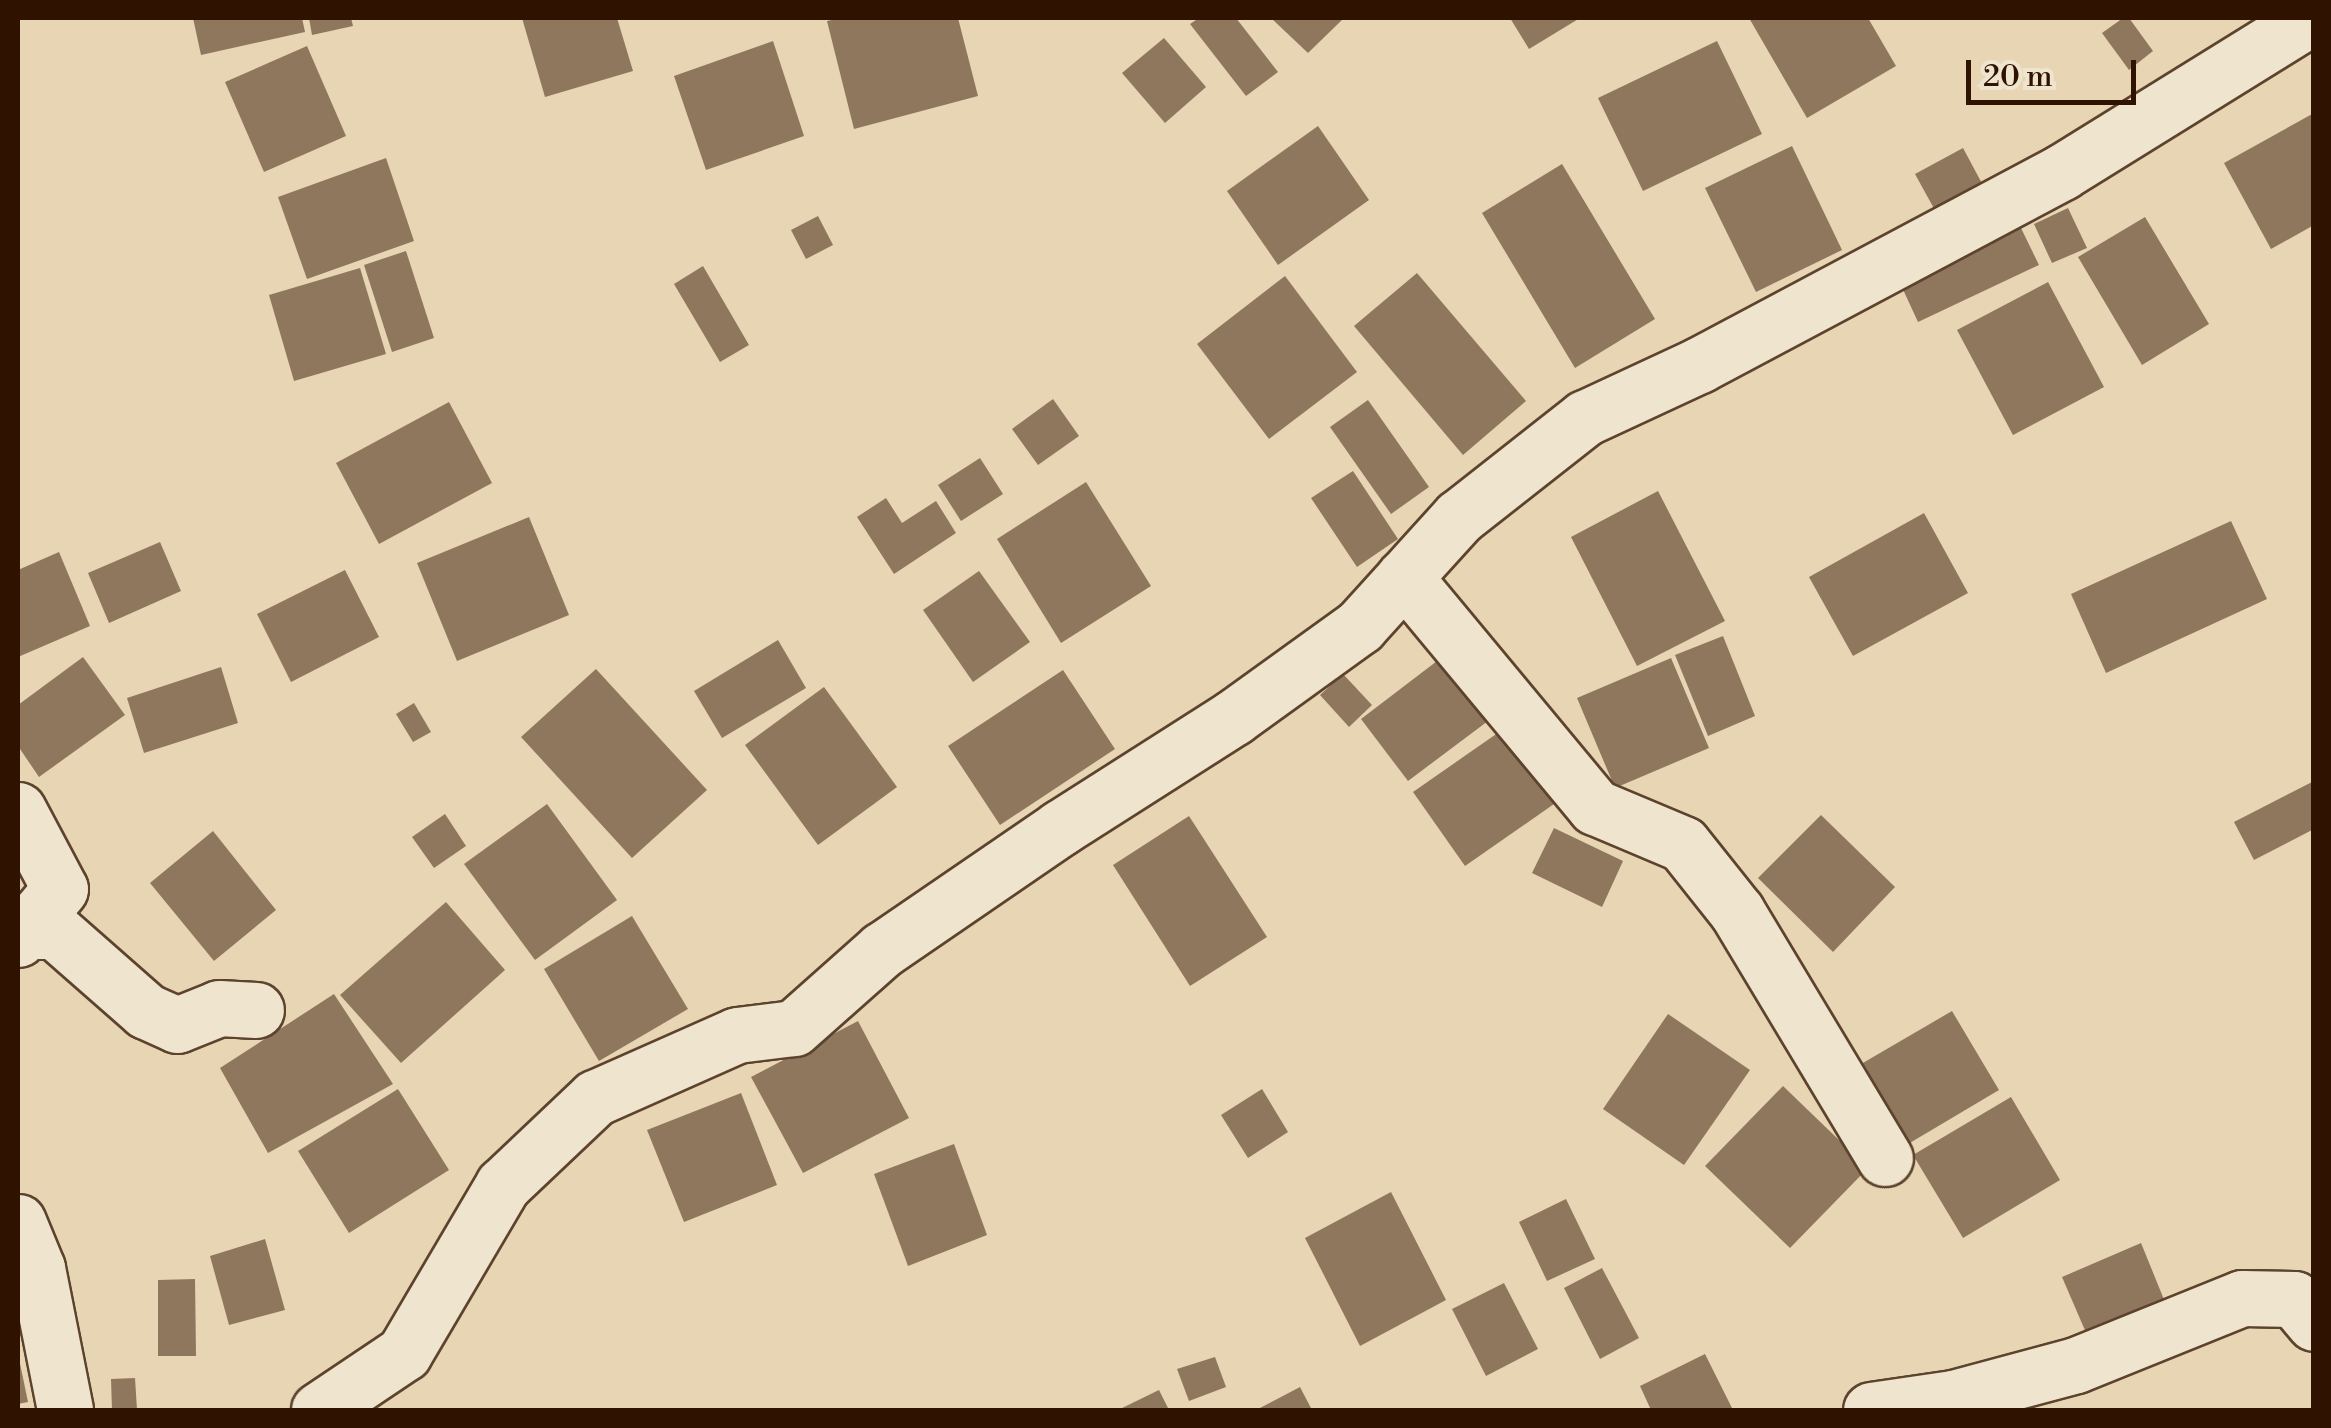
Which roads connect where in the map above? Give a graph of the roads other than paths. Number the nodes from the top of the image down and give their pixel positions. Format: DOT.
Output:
graph roads {
  1 [pos="2310,18"];
  2 [pos="1404,577"];
  3 [pos="18,810"];
  4 [pos="23,935"];
  5 [pos="256,1010"];
  6 [pos="1885,1158"];
  7 [pos="18,1222"];
  8 [pos="2314,1323"];
  9 [pos="65,1410"];
  10 [pos="319,1410"];
  11 [pos="1870,1410"];
  1 -- 2 [label="street"];
  2 -- 6 [label="street"];
  2 -- 10 [label="street"];
  3 -- 4 [label="street"];
  4 -- 5 [label="street"];
  7 -- 9 [label="street"];
  8 -- 11 [label="street"];
}
